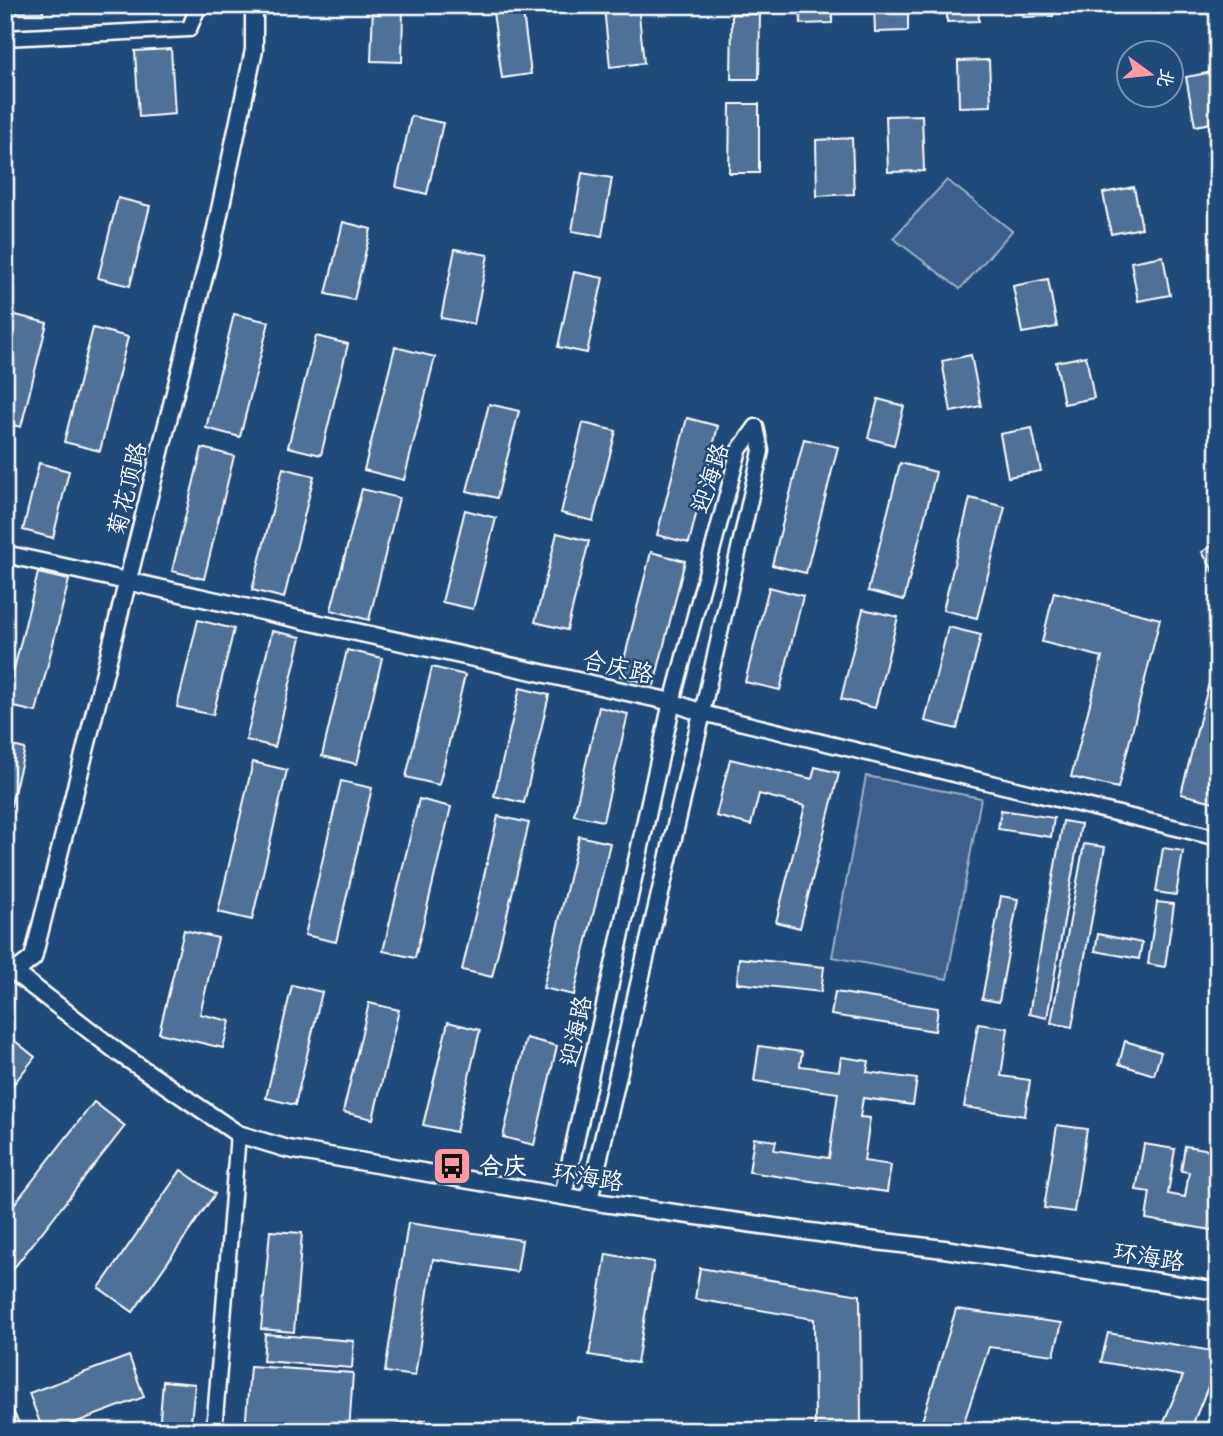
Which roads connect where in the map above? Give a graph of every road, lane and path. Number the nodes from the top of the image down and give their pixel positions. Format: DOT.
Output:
graph roads {
  1 [pos="199,5"];
  2 [pos="254,5"];
  3 [pos="5,38"];
  4 [pos="5,554"];
  5 [pos="127,581"];
  6 [pos="672,702"];
  7 [pos="702,713"];
  8 [pos="1218,838"];
  9 [pos="10,968"];
  10 [pos="238,1134"];
  11 [pos="563,1196"];
  12 [pos="589,1200"];
  13 [pos="1218,1291"];
  14 [pos="214,1431"];
  1 -- 3 [label="street"];
  2 -- 5 [label="street, 菊花顶路"];
  4 -- 5 [label="street, 合庆路"];
  5 -- 6 [label="street, 合庆路"];
  5 -- 9 [label="street, 菊花顶路"];
  6 -- 7 [label="street, 合庆路"];
  6 -- 7 [label="street, 迎海路"];
  6 -- 11 [label="street, 迎海路"];
  7 -- 8 [label="street, 合庆路"];
  7 -- 12 [label="street, 迎海路"];
  9 -- 10 [label="street, 环海路"];
  10 -- 11 [label="street, 环海路"];
  10 -- 14 [label="street"];
  11 -- 12 [label="street, 环海路"];
  12 -- 13 [label="street, 环海路"];
}
